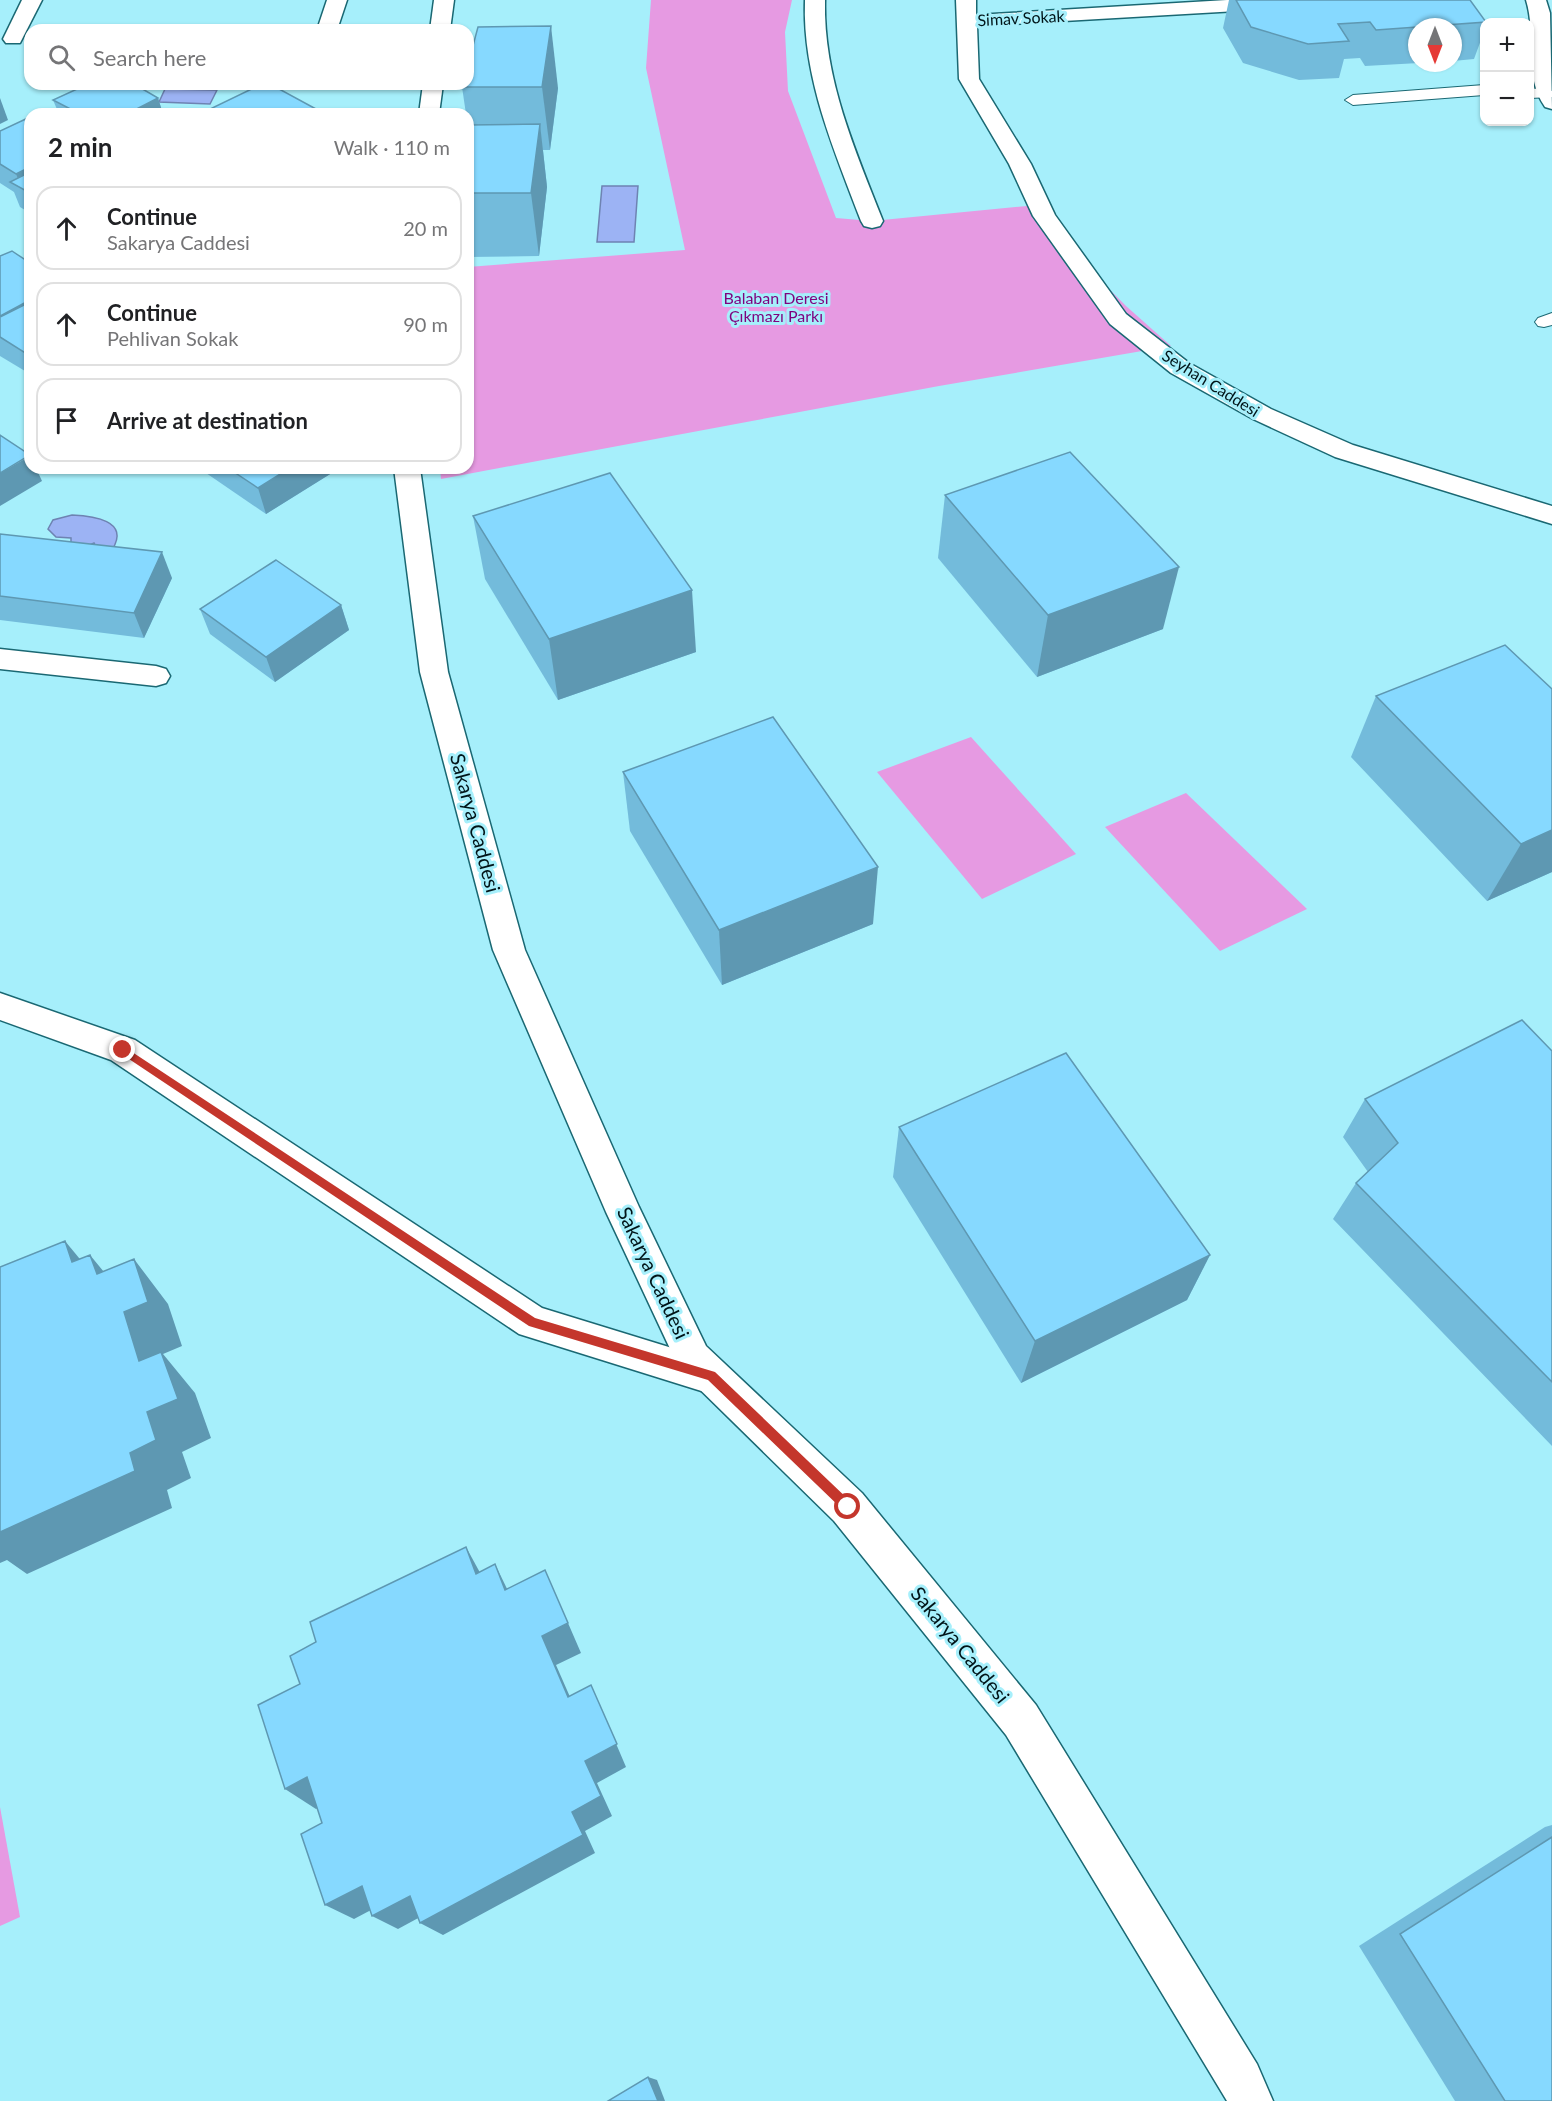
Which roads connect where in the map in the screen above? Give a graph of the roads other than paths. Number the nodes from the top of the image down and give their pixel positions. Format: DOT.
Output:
graph roads {
  1 [pos="32,0"];
  2 [pos="337,0"];
  3 [pos="444,0"];
  4 [pos="815,0"];
  5 [pos="1326,0"];
  6 [pos="1536,0"];
  7 [pos="967,11"];
  8 [pos="329,24"];
  9 [pos="441,24"];
  10 [pos="6,39"];
  11 [pos="24,46"];
  12 [pos="1547,58"];
  13 [pos="433,90"];
  14 [pos="1480,90"];
  15 [pos="1543,97"];
  16 [pos="1353,100"];
  17 [pos="430,108"];
  18 [pos="872,221"];
  19 [pos="408,474"];
  20 [pos="1552,515"];
  21 [pos="0,659"];
  22 [pos="156,676"];
  23 [pos="0,1006"];
  24 [pos="711,1376"];
  25 [pos="1250,2101"];
  1 -- 10 [label="street"];
  2 -- 8 [label="street"];
  3 -- 9 [label="street"];
  4 -- 18 [label="street"];
  5 -- 7 [label="street, Simav Sokak"];
  6 -- 12 [label="street"];
  7 -- 20 [label="street, Seyhan Caddesi"];
  10 -- 11 [label="street"];
  12 -- 15 [label="street"];
  13 -- 17 [label="street"];
  14 -- 16 [label="lane"];
  19 -- 24 [label="street, Sakarya Caddesi"];
  21 -- 22 [label="street"];
  23 -- 24 [label="street"];
  24 -- 25 [label="street, Sakarya Caddesi"];
}
